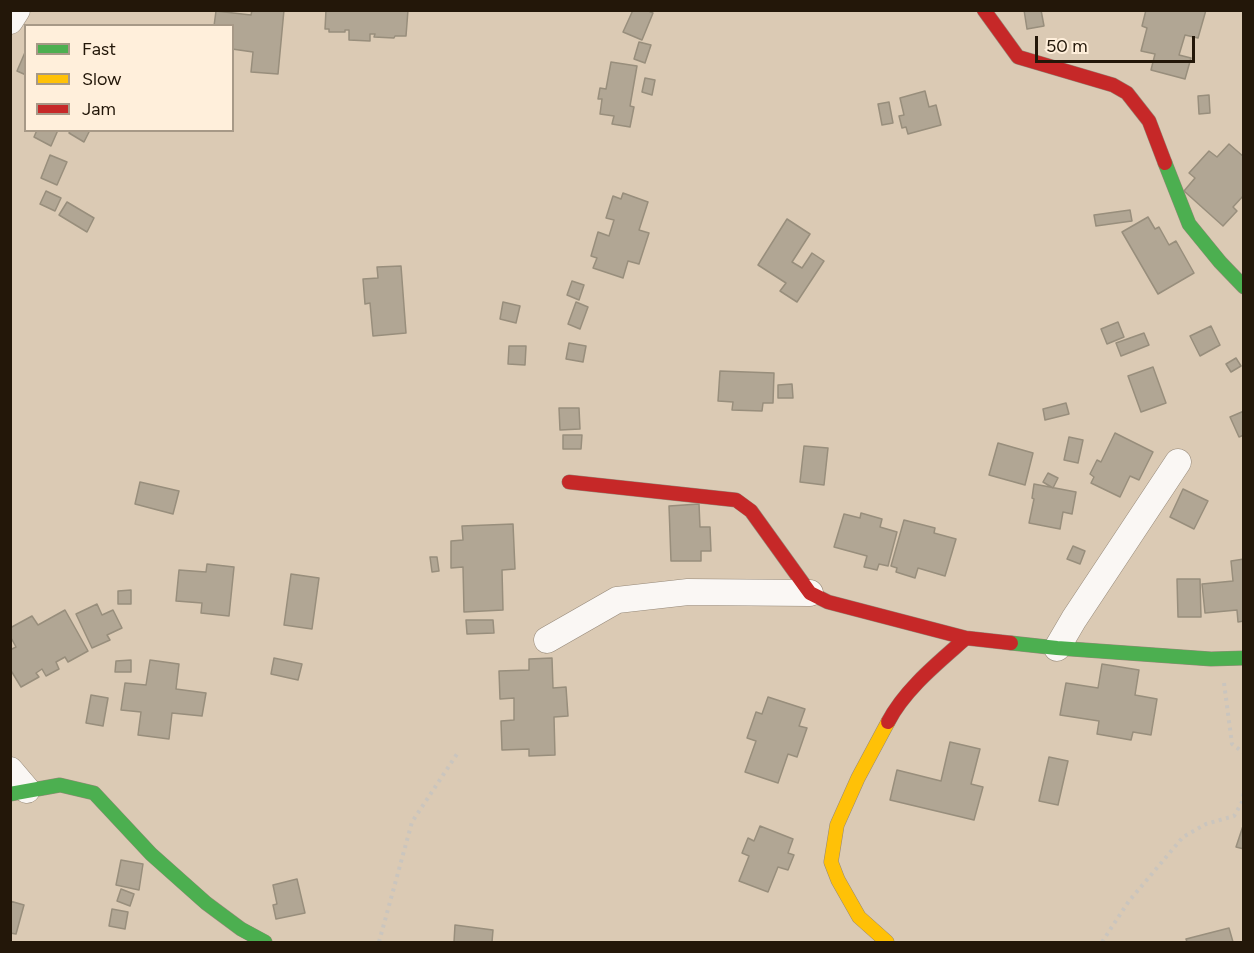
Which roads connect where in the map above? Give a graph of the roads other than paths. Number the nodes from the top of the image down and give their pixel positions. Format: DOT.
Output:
graph roads {
  1 [pos="17,10"];
  2 [pos="984,10"];
  3 [pos="10,21"];
  4 [pos="1244,286"];
  5 [pos="1178,462"];
  6 [pos="569,482"];
  7 [pos="810,593"];
  8 [pos="966,638"];
  9 [pos="547,640"];
  10 [pos="1057,648"];
  11 [pos="1244,658"];
  12 [pos="16,785"];
  13 [pos="265,942"];
  14 [pos="887,942"];
  1 -- 3 [label="street"];
  2 -- 4 [label="street"];
  5 -- 10 [label="street"];
  6 -- 7 [label="street"];
  7 -- 8 [label="street"];
  7 -- 9 [label="street"];
  8 -- 10 [label="street"];
  8 -- 14 [label="street"];
  10 -- 11 [label="street"];
  12 -- 13 [label="street"];
}
